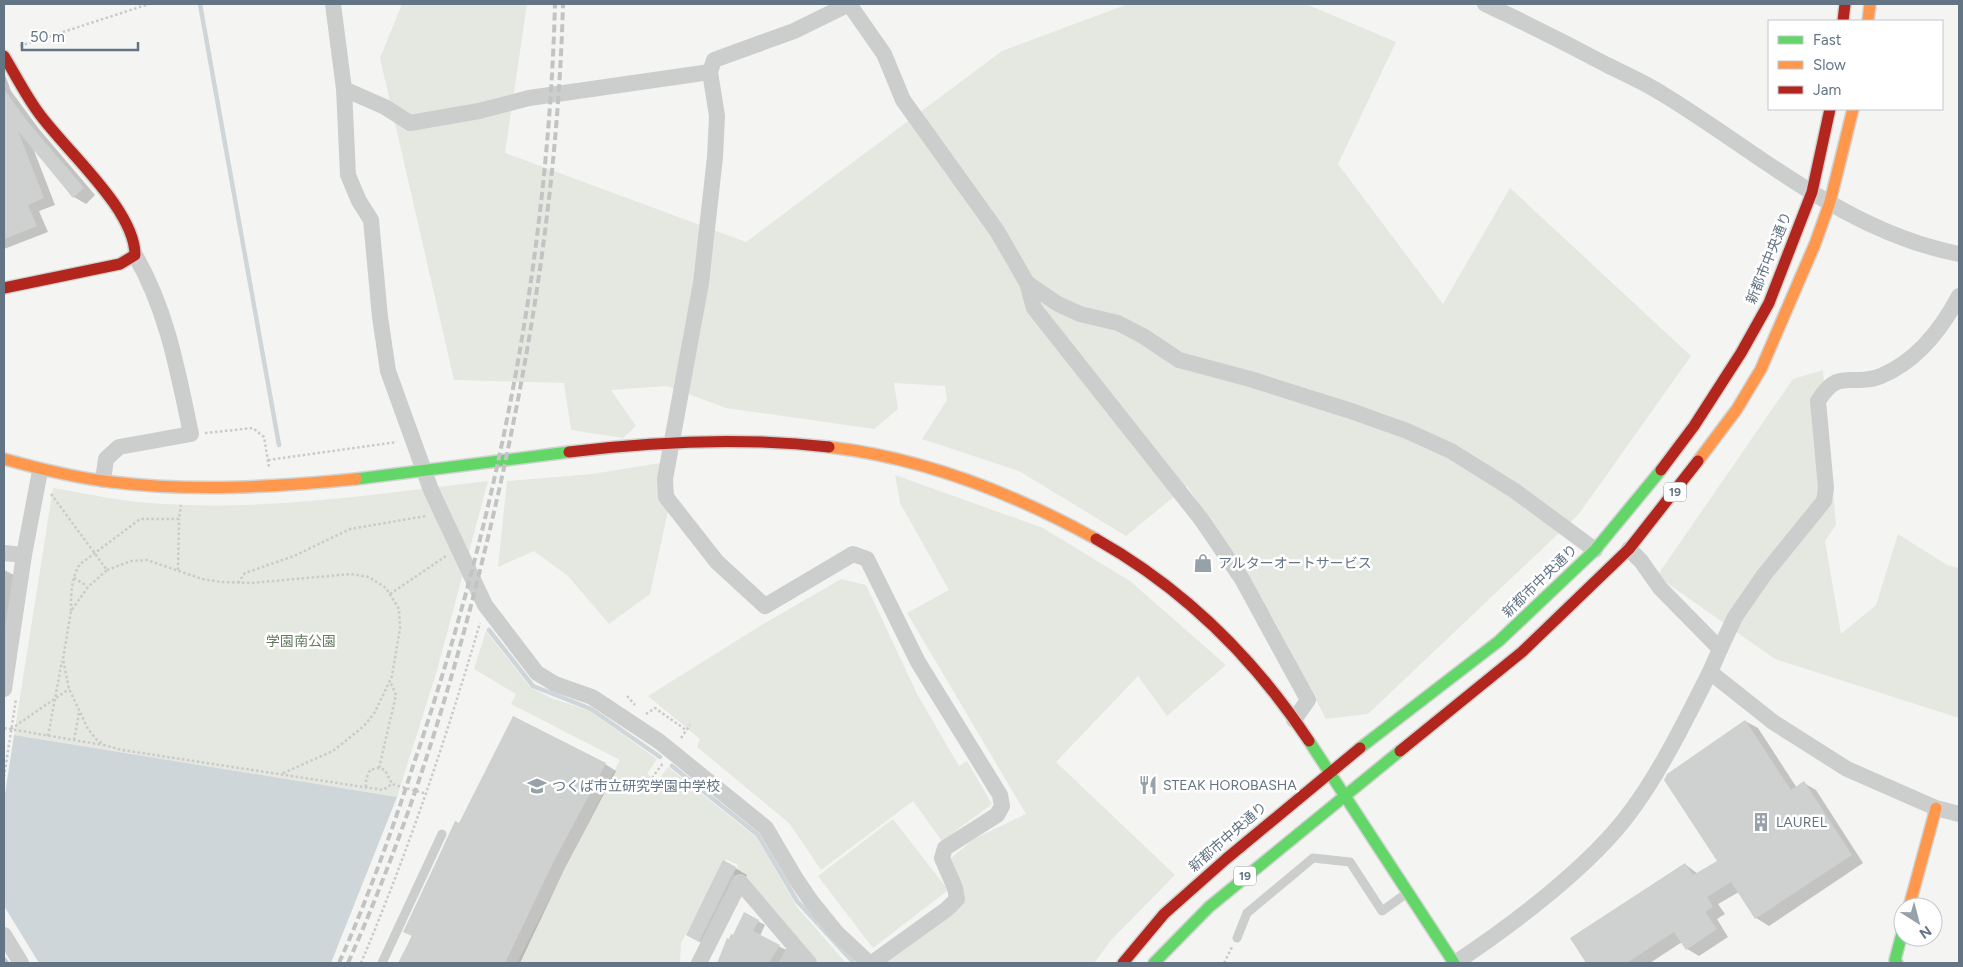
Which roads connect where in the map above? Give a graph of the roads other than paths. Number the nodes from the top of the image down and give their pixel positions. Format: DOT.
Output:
graph roads {
  1 [pos="333,4"];
  2 [pos="849,4"];
  3 [pos="1485,4"];
  4 [pos="1845,4"];
  5 [pos="1870,4"];
  6 [pos="1843,20"];
  7 [pos="1868,20"];
  8 [pos="8,53"];
  9 [pos="710,72"];
  10 [pos="344,89"];
  11 [pos="1830,110"];
  12 [pos="1853,110"];
  13 [pos="1812,192"];
  14 [pos="1830,202"];
  15 [pos="1959,254"];
  16 [pos="135,255"];
  17 [pos="1027,283"];
  18 [pos="4,288"];
  19 [pos="1959,296"];
  20 [pos="671,442"];
  21 [pos="4,459"];
  22 [pos="424,471"];
  23 [pos="38,478"];
  24 [pos="103,480"];
  25 [pos="1629,549"];
  26 [pos="1595,550"];
  27 [pos="4,552"];
  28 [pos="24,555"];
  29 [pos="1720,649"];
  30 [pos="1710,672"];
  31 [pos="4,689"];
  32 [pos="1294,720"];
  33 [pos="1329,772"];
  34 [pos="1343,794"];
  35 [pos="1936,808"];
  36 [pos="1959,814"];
  37 [pos="442,834"];
  38 [pos="1408,893"];
  39 [pos="1912,897"];
  40 [pos="4,935"];
  41 [pos="1237,938"];
  42 [pos="1898,947"];
  43 [pos="795,948"];
  44 [pos="21,963"];
  45 [pos="382,963"];
  46 [pos="699,963"];
  47 [pos="788,963"];
  48 [pos="809,963"];
  49 [pos="871,963"];
  50 [pos="1123,963"];
  51 [pos="1154,963"];
  52 [pos="1455,963"];
  53 [pos="1897,963"];
  1 -- 10 [label="street"];
  2 -- 9 [label="street"];
  2 -- 17 [label="street"];
  3 -- 13 [label="street"];
  4 -- 6 [label="main road"];
  5 -- 7 [label="main road"];
  8 -- 16 [label="main road"];
  9 -- 10 [label="street"];
  9 -- 20 [label="street"];
  10 -- 22 [label="street"];
  11 -- 13 [label="main road, 新都市中央通り / 19"];
  12 -- 14 [label="main road, 19"];
  13 -- 14 [label="street"];
  13 -- 26 [label="main road, 新都市中央通り / 19"];
  14 -- 15 [label="street"];
  14 -- 25 [label="main road, 19"];
  16 -- 18 [label="main road"];
  16 -- 24 [label="street"];
  17 -- 26 [label="street"];
  17 -- 32 [label="street"];
  19 -- 29 [label="street"];
  20 -- 22 [label="main road"];
  20 -- 32 [label="main road"];
  20 -- 49 [label="street"];
  21 -- 23 [label="main road"];
  22 -- 24 [label="main road"];
  22 -- 49 [label="street"];
  23 -- 24 [label="main road"];
  23 -- 28 [label="street"];
  25 -- 29 [label="street"];
  25 -- 34 [label="main road, 19"];
  26 -- 33 [label="main road, 新都市中央通り / 19"];
  27 -- 28 [label="street"];
  28 -- 31 [label="street"];
  29 -- 30 [label="street"];
  30 -- 35 [label="street"];
  30 -- 52 [label="street"];
  32 -- 33 [label="main road"];
  33 -- 34 [label="main road"];
  33 -- 50 [label="main road, 新都市中央通り / 19"];
  34 -- 38 [label="main road"];
  34 -- 51 [label="main road, 19"];
  35 -- 36 [label="street"];
  35 -- 39 [label="main road"];
  37 -- 45 [label="lane"];
  38 -- 41 [label="lane"];
  38 -- 52 [label="main road"];
  40 -- 44 [label="street"];
  42 -- 53 [label="main road"];
  43 -- 46 [label="street"];
  43 -- 47 [label="street"];
  43 -- 48 [label="street"];
}
